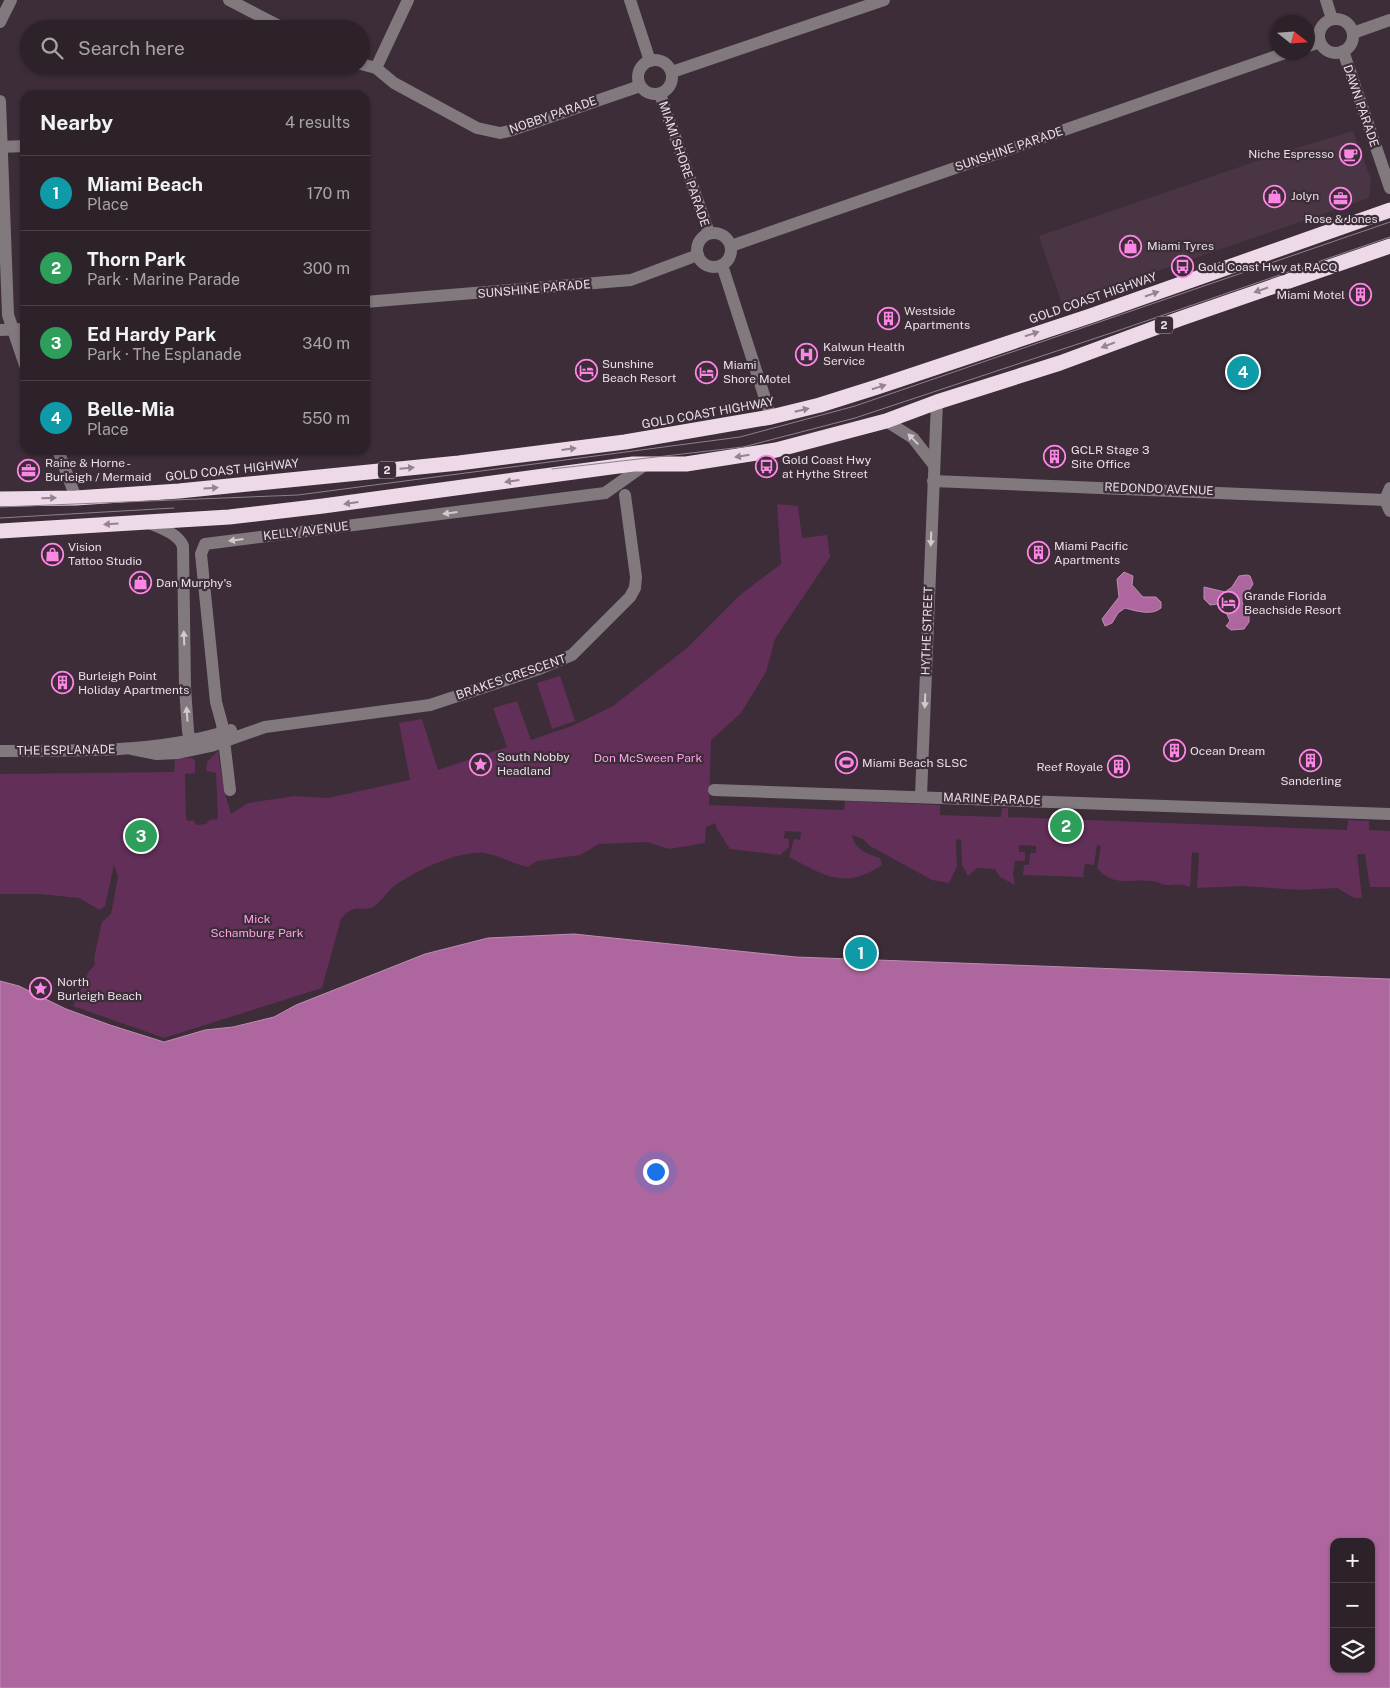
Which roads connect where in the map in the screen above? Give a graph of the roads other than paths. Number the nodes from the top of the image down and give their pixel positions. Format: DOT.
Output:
graph roads {
  1 [pos="11,0"];
  2 [pos="229,0"];
  3 [pos="408,0"];
  4 [pos="630,0"];
  5 [pos="884,0"];
  6 [pos="1326,0"];
  7 [pos="1332,19"];
  8 [pos="268,20"];
  9 [pos="1390,20"];
  10 [pos="0,22"];
  11 [pos="1353,34"];
  12 [pos="1315,42"];
  13 [pos="1315,44"];
  14 [pos="1343,51"];
  15 [pos="1270,58"];
  16 [pos="650,61"];
  17 [pos="370,66"];
  18 [pos="376,68"];
  19 [pos="672,72"];
  20 [pos="640,86"];
  21 [pos="660,94"];
  22 [pos="0,101"];
  23 [pos="20,146"];
  24 [pos="1,147"];
  25 [pos="1390,188"];
  26 [pos="1390,210"];
  27 [pos="709,234"];
  28 [pos="731,246"];
  29 [pos="1390,246"];
  30 [pos="698,255"];
  31 [pos="722,265"];
  32 [pos="370,302"];
  33 [pos="20,329"];
  34 [pos="5,330"];
  35 [pos="20,356"];
  36 [pos="937,402"];
  37 [pos="771,417"];
  38 [pos="886,421"];
  39 [pos="60,455"];
  40 [pos="646,464"];
  41 [pos="934,466"];
  42 [pos="933,485"];
  43 [pos="625,495"];
  44 [pos="76,498"];
  45 [pos="0,499"];
  46 [pos="1388,500"];
  47 [pos="147,522"];
  48 [pos="0,531"];
  49 [pos="223,737"];
  50 [pos="195,745"];
  51 [pos="0,751"];
  52 [pos="230,790"];
  53 [pos="714,790"];
  54 [pos="921,796"];
  55 [pos="1390,814"];
  1 -- 10 [label="street"];
  2 -- 8 [label="street"];
  3 -- 18 [label="street"];
  4 -- 16 [label="street"];
  5 -- 19 [label="street"];
  6 -- 7 [label="street"];
  7 -- 11 [label="street"];
  7 -- 12 [label="street"];
  9 -- 11 [label="street"];
  11 -- 14 [label="street"];
  13 -- 14 [label="street"];
  14 -- 25 [label="street, DAWN PARADE"];
  15 -- 28 [label="street, SUNSHINE PARADE"];
  16 -- 19 [label="street"];
  16 -- 20 [label="street"];
  17 -- 18 [label="street, NOBBY PARADE"];
  18 -- 20 [label="street, NOBBY PARADE"];
  19 -- 21 [label="street"];
  20 -- 21 [label="street"];
  21 -- 27 [label="street, MIAMI SHORE PARADE"];
  22 -- 24 [label="street"];
  23 -- 24 [label="street"];
  24 -- 34 [label="street"];
  37 -- 26 [label="highway, GOLD COAST HIGHWAY / 2, one-way"];
  27 -- 28 [label="street"];
  27 -- 30 [label="street"];
  28 -- 31 [label="street"];
  29 -- 36 [label="highway, 2, one-way"];
  30 -- 31 [label="street"];
  30 -- 32 [label="street, SUNSHINE PARADE"];
  31 -- 37 [label="street"];
  33 -- 34 [label="street"];
  34 -- 35 [label="street"];
  36 -- 38 [label="highway, 2"];
  36 -- 41 [label="street, HYTHE STREET"];
  44 -- 37 [label="highway, GOLD COAST HIGHWAY / 2, one-way"];
  38 -- 40 [label="highway, 2, one-way"];
  41 -- 38 [label="street, one-way"];
  39 -- 44 [label="street"];
  40 -- 47 [label="highway, 2, one-way"];
  40 -- 49 [label="street, KELLY AVENUE, one-way"];
  41 -- 42 [label="street, HYTHE STREET"];
  42 -- 46 [label="street, REDONDO AVENUE"];
  42 -- 54 [label="street, HYTHE STREET, one-way"];
  43 -- 49 [label="street, BRAKES CRESCENT"];
  45 -- 44 [label="highway, GOLD COAST HIGHWAY / 2, one-way"];
  47 -- 48 [label="highway, 2, one-way"];
  50 -- 47 [label="street, one-way"];
  49 -- 50 [label="street, BRAKES CRESCENT"];
  49 -- 52 [label="street, KELLY AVENUE"];
  50 -- 51 [label="street, THE ESPLANADE"];
  53 -- 54 [label="street, MARINE PARADE"];
  54 -- 55 [label="street, MARINE PARADE"];
}
